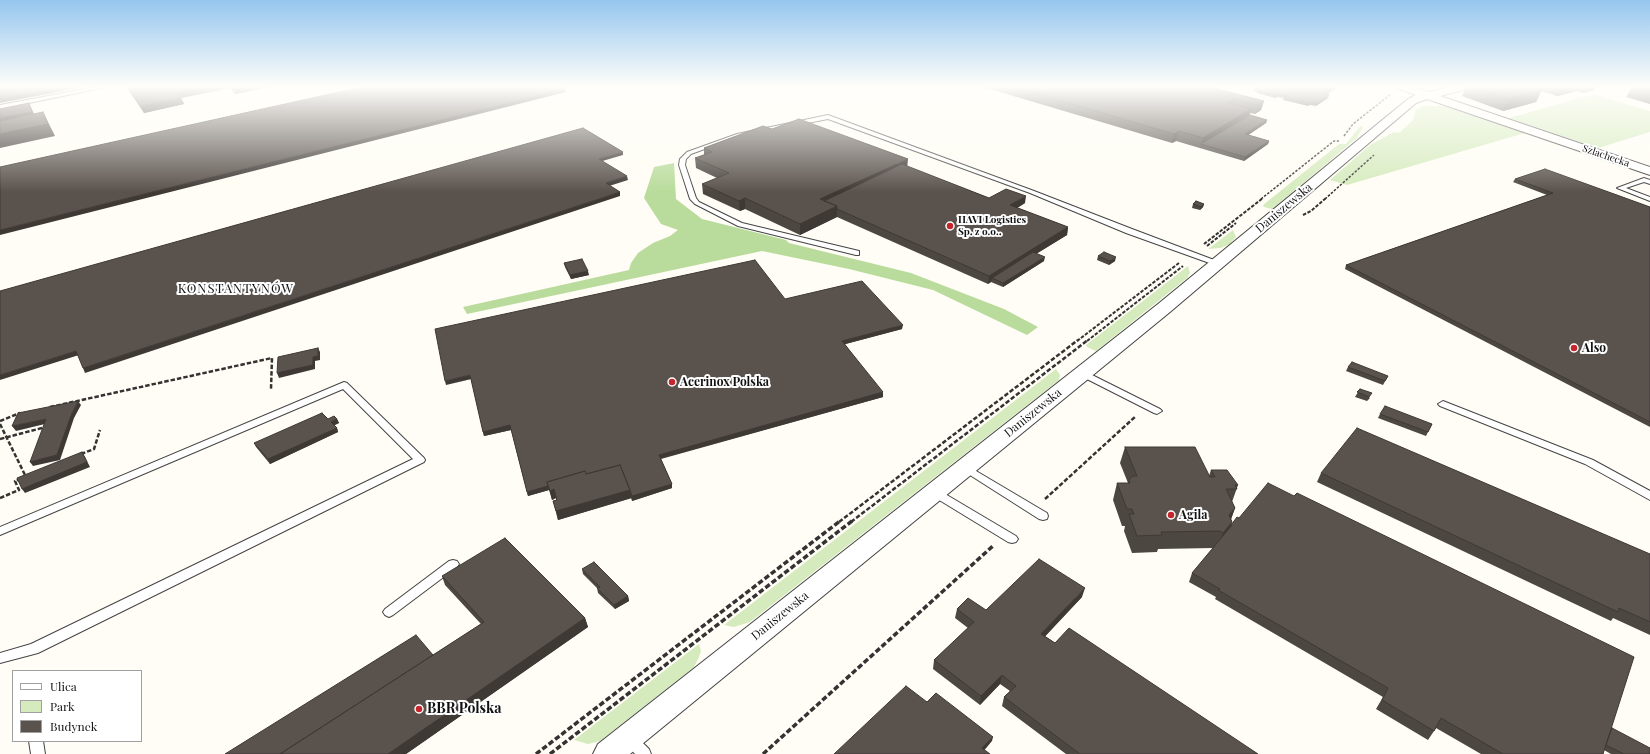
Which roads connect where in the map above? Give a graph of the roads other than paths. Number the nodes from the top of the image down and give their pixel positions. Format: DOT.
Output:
graph roads {
  1 [pos="802,122"];
  2 [pos="842,122"];
  3 [pos="1387,122"];
  4 [pos="1507,122"];
  5 [pos="1650,171"];
  6 [pos="1650,182"];
  7 [pos="1650,199"];
  8 [pos="856,253"];
  9 [pos="1218,263"];
  10 [pos="1082,373"];
  11 [pos="1443,404"];
  12 [pos="1157,411"];
  13 [pos="966,468"];
  14 [pos="935,492"];
  15 [pos="1650,496"];
  16 [pos="1043,516"];
  17 [pos="0,531"];
  18 [pos="1008,537"];
  19 [pos="453,564"];
  20 [pos="389,612"];
  21 [pos="0,658"];
  22 [pos="628,738"];
  23 [pos="36,742"];
  24 [pos="38,754"];
  25 [pos="608,754"];
  26 [pos="644,754"];
  1 -- 8 [label="lane"];
  2 -- 9 [label="lane"];
  3 -- 9 [label="street, Daniszewska"];
  4 -- 5 [label="street, Szlachecka"];
  6 -- 7 [label="lane"];
  9 -- 10 [label="street, Daniszewska"];
  10 -- 12 [label="lane"];
  10 -- 13 [label="street, Daniszewska"];
  11 -- 15 [label="lane"];
  13 -- 14 [label="street, Daniszewska"];
  13 -- 16 [label="lane"];
  14 -- 18 [label="lane"];
  14 -- 22 [label="street, Daniszewska"];
  17 -- 21 [label="lane"];
  19 -- 20 [label="lane"];
  22 -- 25 [label="street, Daniszewska"];
  22 -- 26 [label="lane"];
  23 -- 24 [label="lane"];
}
